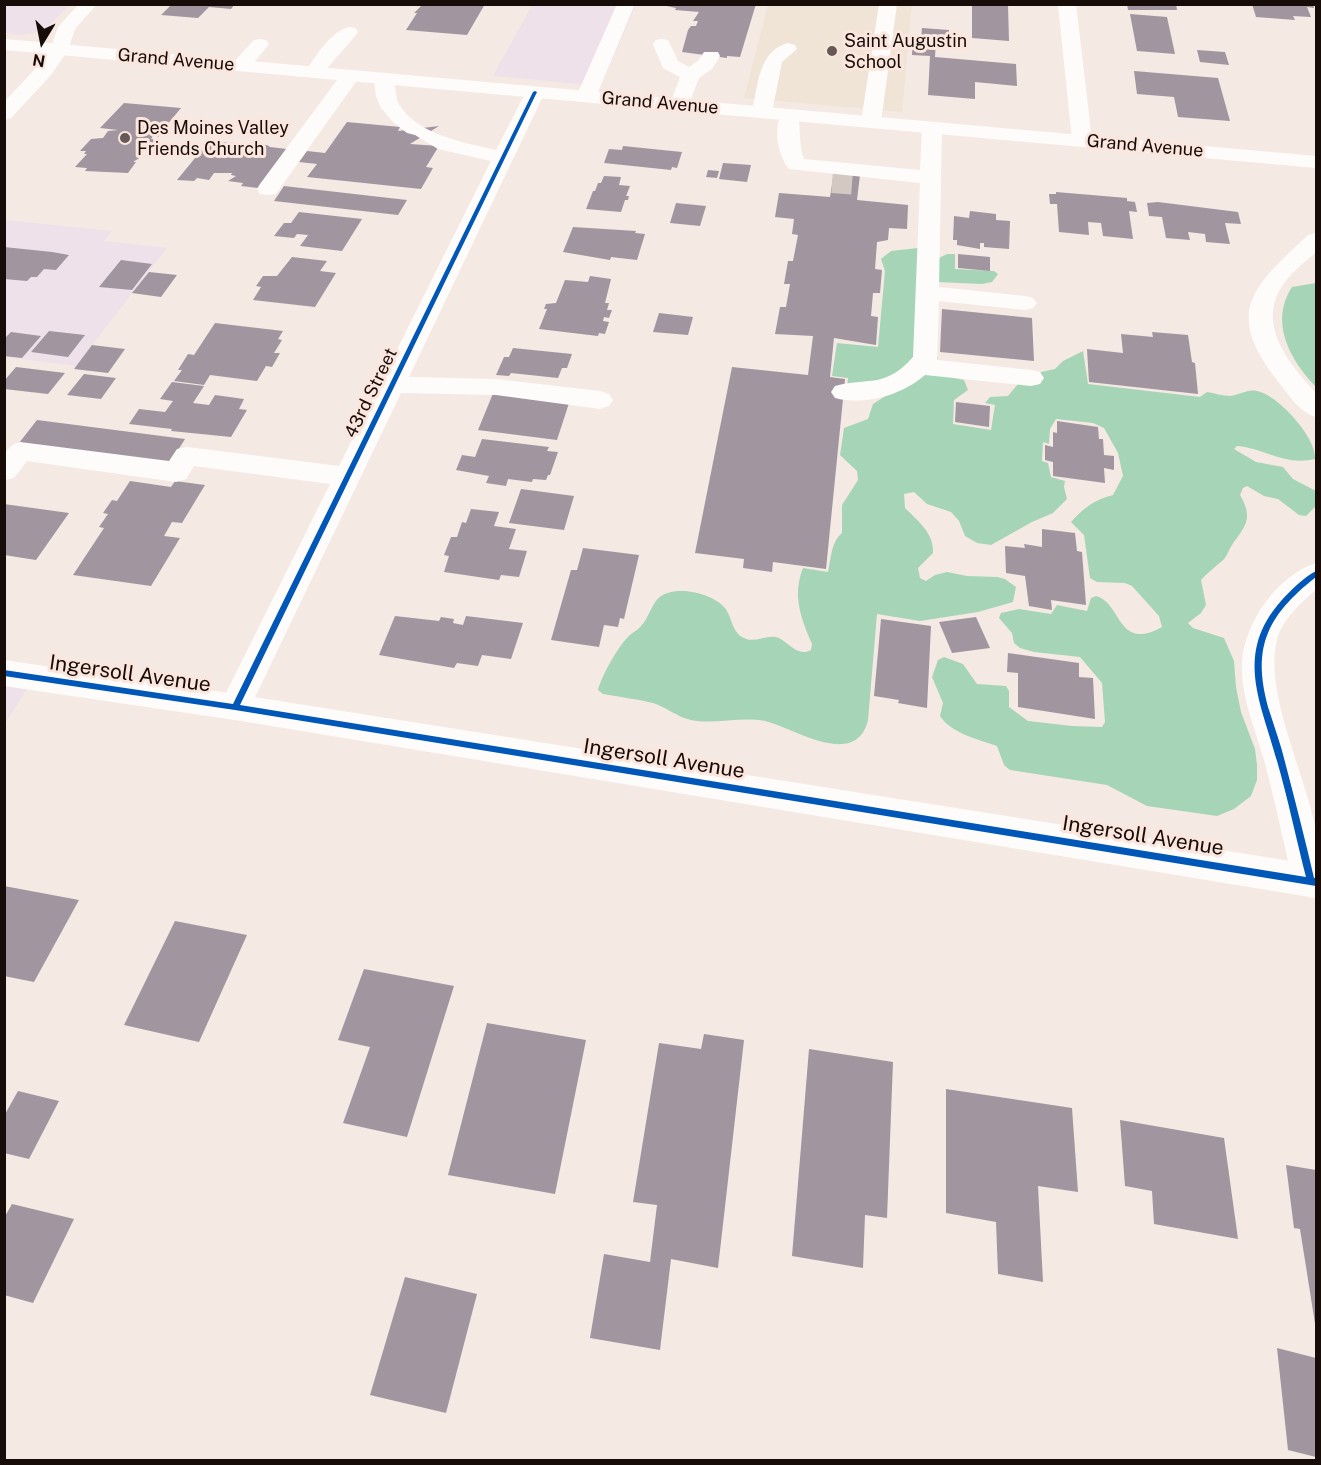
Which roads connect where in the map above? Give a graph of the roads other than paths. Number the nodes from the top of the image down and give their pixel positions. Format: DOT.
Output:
graph roads {
  1 [pos="89,4"];
  2 [pos="626,4"];
  3 [pos="888,4"];
  4 [pos="1067,4"];
  5 [pos="350,32"];
  6 [pos="4,44"];
  7 [pos="260,44"];
  8 [pos="662,44"];
  9 [pos="788,49"];
  10 [pos="59,50"];
  11 [pos="711,56"];
  12 [pos="241,66"];
  13 [pos="314,72"];
  14 [pos="690,75"];
  15 [pos="350,76"];
  16 [pos="384,79"];
  17 [pos="535,92"];
  18 [pos="586,96"];
  19 [pos="680,105"];
  20 [pos="762,112"];
  21 [pos="4,114"];
  22 [pos="790,115"];
  23 [pos="872,122"];
  24 [pos="932,127"];
  25 [pos="1082,141"];
  26 [pos="503,158"];
  27 [pos="1317,162"];
  28 [pos="796,165"];
  29 [pos="929,177"];
  30 [pos="832,183"];
  31 [pos="859,185"];
  32 [pos="268,189"];
  33 [pos="1317,240"];
  34 [pos="927,294"];
  35 [pos="1025,303"];
  36 [pos="919,366"];
  37 [pos="1031,378"];
  38 [pos="392,385"];
  39 [pos="844,392"];
  40 [pos="600,400"];
  41 [pos="1317,408"];
  42 [pos="4,471"];
  43 [pos="347,477"];
  44 [pos="1317,574"];
  45 [pos="4,673"];
  46 [pos="235,707"];
  47 [pos="1314,882"];
  1 -- 10 [label="main road"];
  2 -- 18 [label="main road"];
  3 -- 23 [label="main road"];
  4 -- 25 [label="main road"];
  5 -- 13 [label="main road"];
  6 -- 10 [label="main road, Grand Avenue"];
  7 -- 12 [label="main road"];
  8 -- 14 [label="main road"];
  9 -- 20 [label="main road"];
  10 -- 12 [label="main road, Grand Avenue"];
  10 -- 21 [label="main road"];
  11 -- 14 [label="main road"];
  12 -- 13 [label="main road, Grand Avenue"];
  13 -- 15 [label="main road, Grand Avenue"];
  14 -- 19 [label="main road"];
  15 -- 16 [label="main road, Grand Avenue"];
  15 -- 32 [label="main road"];
  16 -- 17 [label="main road, Grand Avenue"];
  16 -- 26 [label="main road"];
  17 -- 18 [label="main road, Grand Avenue"];
  17 -- 26 [label="main road, 43rd Street"];
  18 -- 19 [label="main road, Grand Avenue"];
  19 -- 20 [label="main road, Grand Avenue"];
  20 -- 22 [label="main road, Grand Avenue"];
  22 -- 23 [label="main road, Grand Avenue"];
  22 -- 28 [label="main road"];
  23 -- 24 [label="main road, Grand Avenue"];
  24 -- 25 [label="main road, Grand Avenue"];
  24 -- 29 [label="main road"];
  25 -- 27 [label="main road, Grand Avenue"];
  26 -- 38 [label="main road, 43rd Street"];
  28 -- 29 [label="main road"];
  28 -- 30 [label="main road"];
  29 -- 31 [label="main road"];
  29 -- 34 [label="main road"];
  33 -- 41 [label="main road"];
  34 -- 35 [label="main road"];
  34 -- 36 [label="main road"];
  36 -- 37 [label="main road"];
  36 -- 39 [label="main road"];
  38 -- 40 [label="main road"];
  38 -- 43 [label="main road, 43rd Street"];
  42 -- 43 [label="main road"];
  43 -- 46 [label="main road, 43rd Street"];
  44 -- 47 [label="main road"];
  45 -- 46 [label="main road, Ingersoll Avenue"];
  46 -- 47 [label="main road, Ingersoll Avenue"];
}
